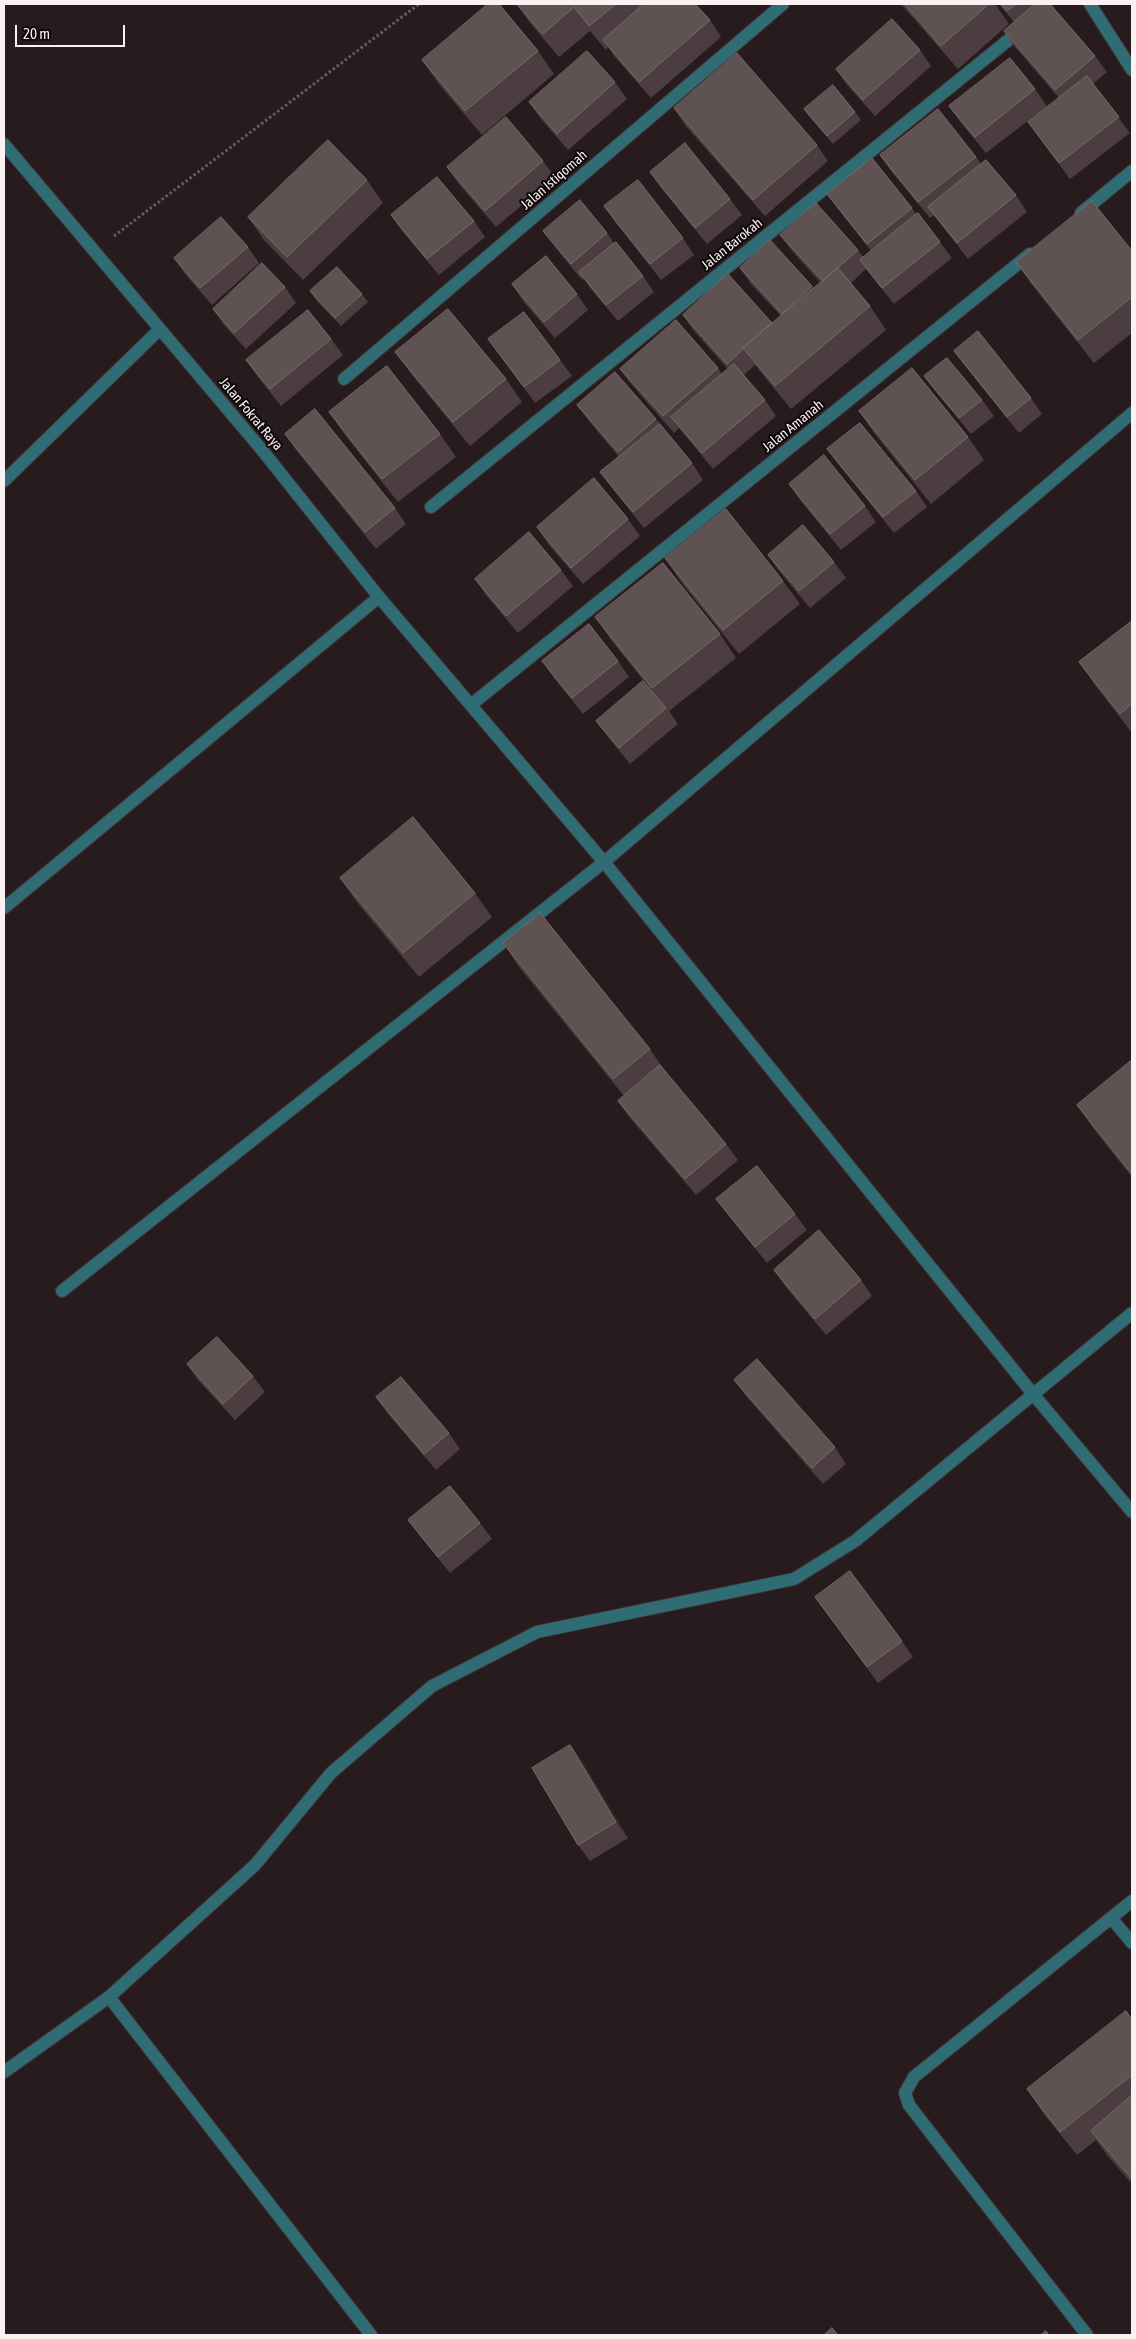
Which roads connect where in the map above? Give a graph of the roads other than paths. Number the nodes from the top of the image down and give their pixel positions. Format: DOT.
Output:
graph roads {
  1 [pos="783,4"];
  2 [pos="1090,4"];
  3 [pos="1029,23"];
  4 [pos="1132,70"];
  5 [pos="4,144"];
  6 [pos="1132,171"];
  7 [pos="1070,221"];
  8 [pos="1039,246"];
  9 [pos="160,329"];
  10 [pos="344,379"];
  11 [pos="1132,413"];
  12 [pos="4,481"];
  13 [pos="431,507"];
  14 [pos="379,597"];
  15 [pos="472,704"];
  16 [pos="604,862"];
  17 [pos="4,908"];
  18 [pos="62,1291"];
  19 [pos="1132,1313"];
  20 [pos="1033,1394"];
  21 [pos="1132,1512"];
  22 [pos="1132,1901"];
  23 [pos="1112,1919"];
  24 [pos="1132,1943"];
  25 [pos="109,1997"];
  26 [pos="4,2072"];
  27 [pos="371,2335"];
  28 [pos="1087,2335"];
  1 -- 10 [label="street, Jalan Istiqomah"];
  2 -- 4 [label="street"];
  3 -- 13 [label="street, Jalan Barokah"];
  5 -- 9 [label="street, Jalan Fokrat Raya"];
  6 -- 7 [label="street"];
  8 -- 15 [label="street, Jalan Amanah"];
  9 -- 12 [label="street"];
  9 -- 14 [label="street, Jalan Fokrat Raya"];
  11 -- 16 [label="street"];
  14 -- 15 [label="street, Jalan Fokrat Raya"];
  14 -- 17 [label="street"];
  15 -- 16 [label="street, Jalan Fokrat Raya"];
  16 -- 18 [label="street"];
  16 -- 20 [label="street, Jalan Fokrat Raya"];
  19 -- 20 [label="street"];
  20 -- 21 [label="street, Jalan Fokrat Raya"];
  20 -- 25 [label="street"];
  22 -- 23 [label="street"];
  23 -- 24 [label="street"];
  23 -- 28 [label="street"];
  25 -- 26 [label="street"];
  25 -- 27 [label="street"];
}
